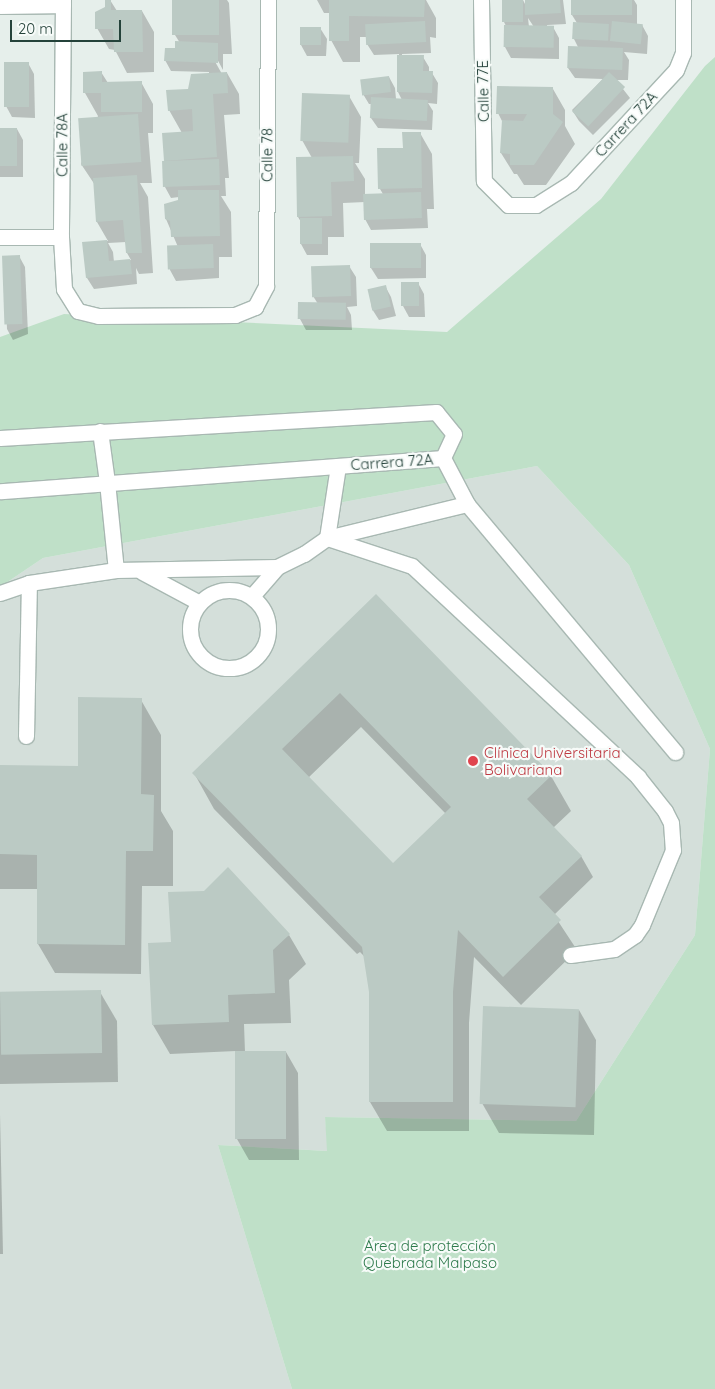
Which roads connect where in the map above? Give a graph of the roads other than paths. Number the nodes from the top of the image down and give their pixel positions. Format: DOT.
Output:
graph roads {
  1 [pos="268,0"];
  2 [pos="481,0"];
  3 [pos="683,0"];
  4 [pos="63,3"];
  5 [pos="0,6"];
  6 [pos="484,181"];
  7 [pos="0,237"];
  8 [pos="61,237"];
  9 [pos="64,289"];
  10 [pos="100,431"];
  11 [pos="0,438"];
  12 [pos="443,458"];
  13 [pos="338,466"];
  14 [pos="107,482"];
  15 [pos="0,490"];
  16 [pos="467,504"];
  17 [pos="327,538"];
  18 [pos="277,567"];
  19 [pos="116,570"];
  20 [pos="141,571"];
  21 [pos="29,583"];
  22 [pos="0,593"];
  23 [pos="252,596"];
  24 [pos="198,602"];
  25 [pos="26,736"];
  26 [pos="675,752"];
  27 [pos="570,955"];
  1 -- 9 [label="street, Calle 78"];
  2 -- 6 [label="street, Calle 77E"];
  3 -- 6 [label="street, Carrera 72A"];
  4 -- 5 [label="street"];
  4 -- 8 [label="street, Calle 78A"];
  7 -- 8 [label="street"];
  8 -- 9 [label="street, Calle 78A"];
  10 -- 11 [label="street, Carrera 72A"];
  10 -- 12 [label="street, Carrera 72A"];
  10 -- 14 [label="street"];
  12 -- 13 [label="street, Carrera 72A"];
  12 -- 16 [label="street"];
  13 -- 14 [label="street, Carrera 72A"];
  13 -- 17 [label="street"];
  14 -- 15 [label="street, Carrera 72A"];
  14 -- 19 [label="street"];
  16 -- 17 [label="street"];
  16 -- 26 [label="street"];
  17 -- 18 [label="street"];
  17 -- 27 [label="street"];
  18 -- 20 [label="street"];
  18 -- 23 [label="street"];
  19 -- 20 [label="street"];
  19 -- 21 [label="street"];
  20 -- 24 [label="street"];
  21 -- 22 [label="street"];
  21 -- 25 [label="street"];
  23 -- 24 [label="street"];
  23 -- 24 [label="street"];
}
